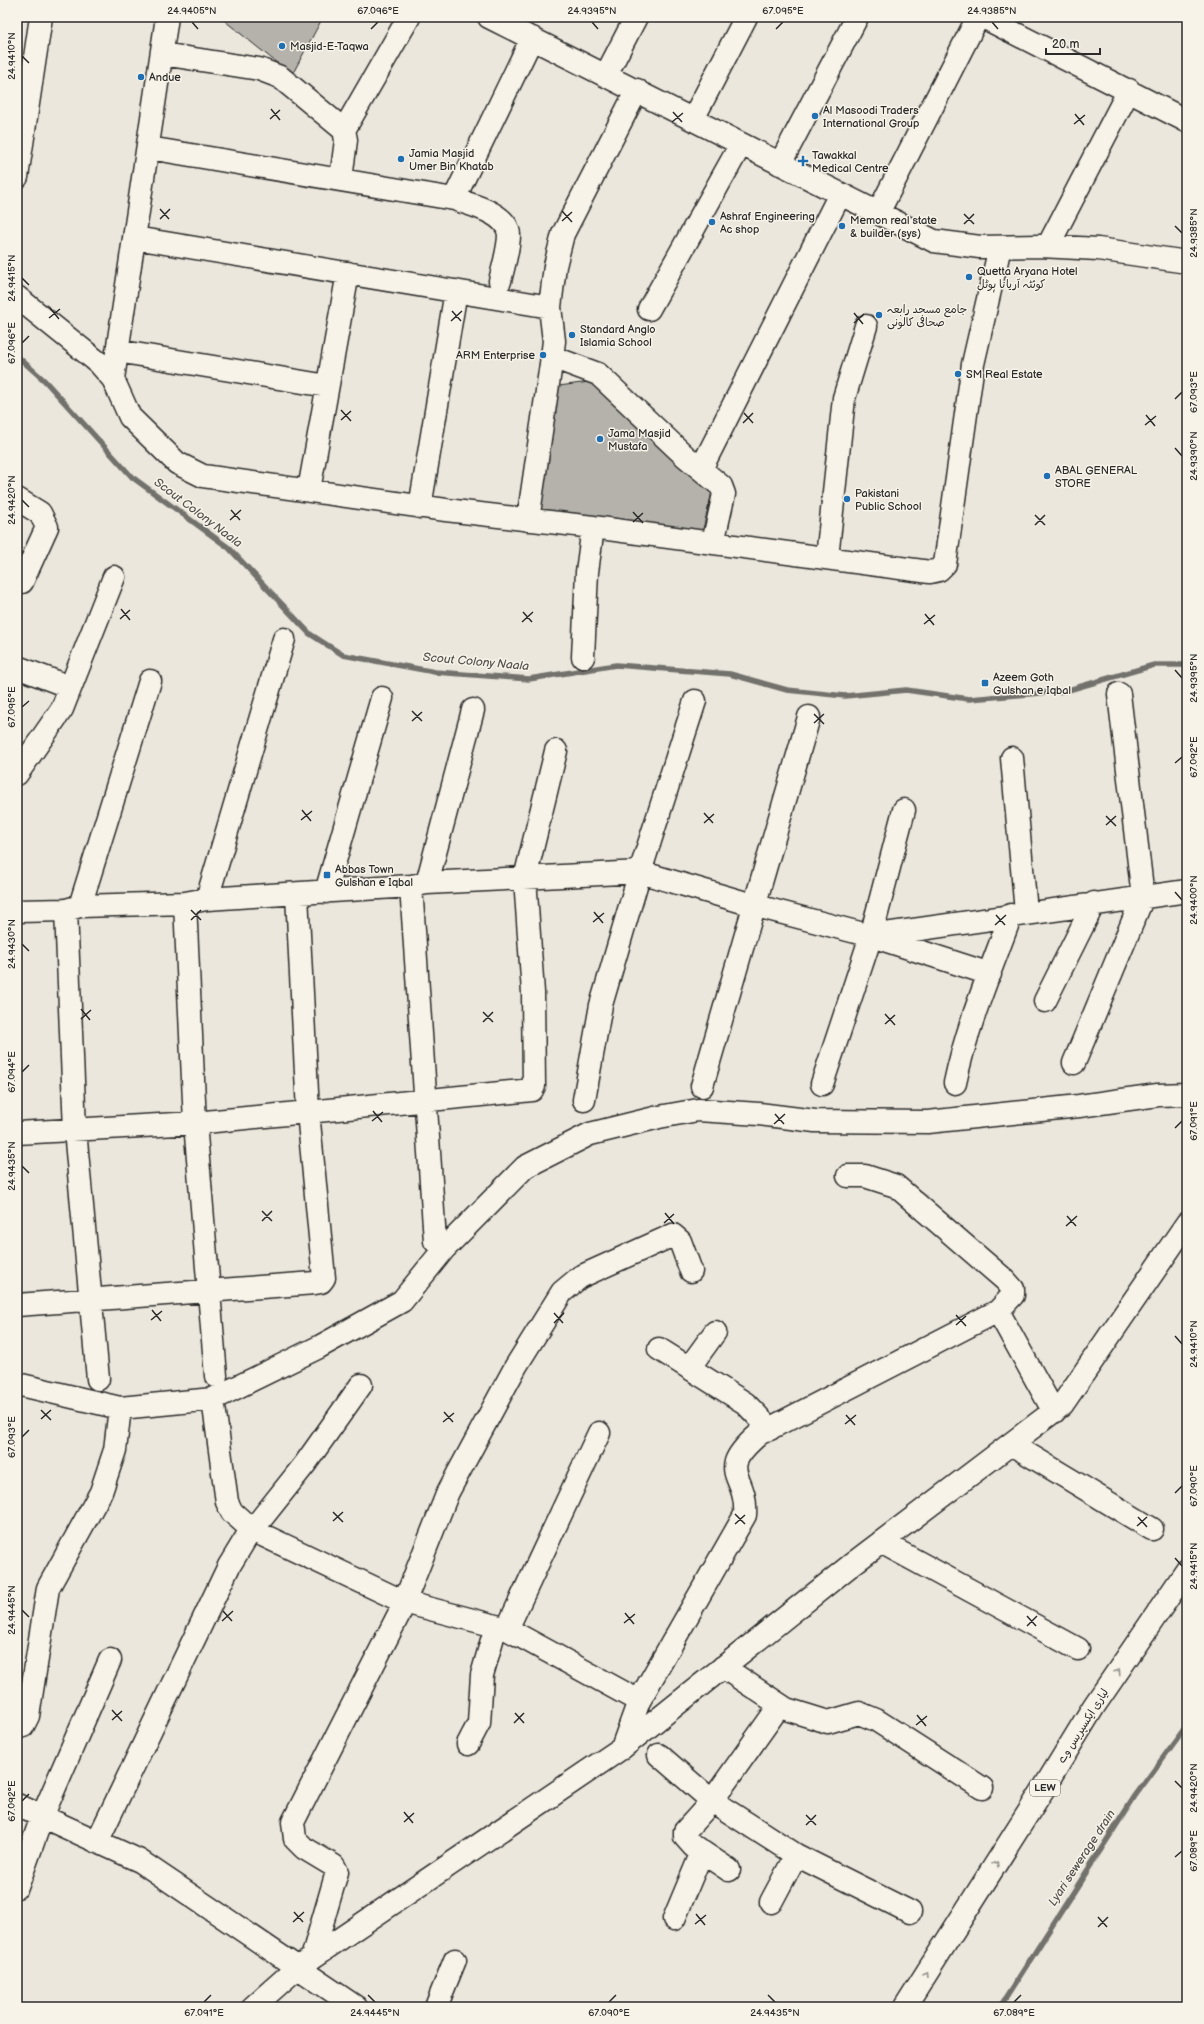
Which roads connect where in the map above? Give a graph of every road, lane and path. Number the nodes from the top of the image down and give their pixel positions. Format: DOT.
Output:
graph roads {
  1 [pos="41,17"];
  2 [pos="167,17"];
  3 [pos="408,17"];
  4 [pos="489,17"];
  5 [pos="636,17"];
  6 [pos="746,17"];
  7 [pos="857,17"];
  8 [pos="978,17"];
  9 [pos="984,17"];
  10 [pos="1006,22"];
  11 [pos="526,29"];
  12 [pos="162,54"];
  13 [pos="606,75"];
  14 [pos="637,90"];
  15 [pos="1129,90"];
  16 [pos="694,120"];
  17 [pos="1187,121"];
  18 [pos="344,130"];
  19 [pos="741,144"];
  20 [pos="149,148"];
  21 [pos="780,164"];
  22 [pos="17,177"];
  23 [pos="341,179"];
  24 [pos="840,194"];
  25 [pos="454,199"];
  26 [pos="878,213"];
  27 [pos="135,238"];
  28 [pos="1048,246"];
  29 [pos="1000,247"];
  30 [pos="1187,262"];
  31 [pos="348,273"];
  32 [pos="500,281"];
  33 [pos="456,291"];
  34 [pos="17,297"];
  35 [pos="550,307"];
  36 [pos="649,309"];
  37 [pos="866,326"];
  38 [pos="117,351"];
  39 [pos="552,358"];
  40 [pos="113,379"];
  41 [pos="327,386"];
  42 [pos="701,469"];
  43 [pos="309,490"];
  44 [pos="17,499"];
  45 [pos="420,507"];
  46 [pos="528,520"];
  47 [pos="593,527"];
  48 [pos="713,543"];
  49 [pos="827,558"];
  50 [pos="114,577"];
  51 [pos="19,585"];
  52 [pos="284,639"];
  53 [pos="583,657"];
  54 [pos="17,667"];
  55 [pos="150,681"];
  56 [pos="70,687"];
  57 [pos="1119,694"];
  58 [pos="382,698"];
  59 [pos="695,701"];
  60 [pos="473,710"];
  61 [pos="810,717"];
  62 [pos="556,751"];
  63 [pos="1012,758"];
  64 [pos="17,774"];
  65 [pos="904,810"];
  66 [pos="640,872"];
  67 [pos="525,878"];
  68 [pos="419,885"];
  69 [pos="1187,891"];
  70 [pos="326,892"];
  71 [pos="297,894"];
  72 [pos="1143,897"];
  73 [pos="207,899"];
  74 [pos="185,903"];
  75 [pos="1094,903"];
  76 [pos="754,905"];
  77 [pos="73,908"];
  78 [pos="17,911"];
  79 [pos="1019,914"];
  80 [pos="871,936"];
  81 [pos="990,974"];
  82 [pos="1045,1001"];
  83 [pos="1074,1063"];
  84 [pos="955,1083"];
  85 [pos="822,1084"];
  86 [pos="702,1086"];
  87 [pos="1187,1094"];
  88 [pos="584,1100"];
  89 [pos="426,1101"];
  90 [pos="308,1112"];
  91 [pos="195,1123"];
  92 [pos="75,1130"];
  93 [pos="17,1133"];
  94 [pos="848,1176"];
  95 [pos="1187,1222"];
  96 [pos="435,1241"];
  97 [pos="691,1271"];
  98 [pos="209,1292"];
  99 [pos="91,1300"];
  100 [pos="17,1305"];
  101 [pos="998,1311"];
  102 [pos="715,1332"];
  103 [pos="659,1349"];
  104 [pos="689,1368"];
  105 [pos="216,1376"];
  106 [pos="98,1379"];
  107 [pos="17,1384"];
  108 [pos="361,1385"];
  109 [pos="214,1399"];
  110 [pos="120,1408"];
  111 [pos="1054,1412"];
  112 [pos="770,1428"];
  113 [pos="599,1433"];
  114 [pos="1011,1444"];
  115 [pos="1152,1529"];
  116 [pos="252,1530"];
  117 [pos="881,1542"];
  118 [pos="1187,1570"];
  119 [pos="404,1602"];
  120 [pos="502,1628"];
  121 [pos="1078,1649"];
  122 [pos="110,1660"];
  123 [pos="723,1668"];
  124 [pos="639,1701"];
  125 [pos="780,1705"];
  126 [pos="17,1728"];
  127 [pos="468,1744"];
  128 [pos="622,1748"];
  129 [pos="659,1755"];
  130 [pos="982,1788"];
  131 [pos="712,1801"];
  132 [pos="17,1805"];
  133 [pos="42,1817"];
  134 [pos="97,1842"];
  135 [pos="702,1852"];
  136 [pos="796,1855"];
  137 [pos="729,1870"];
  138 [pos="17,1887"];
  139 [pos="771,1902"];
  140 [pos="910,1912"];
  141 [pos="674,1920"];
  142 [pos="456,1960"];
  143 [pos="305,1963"];
  144 [pos="253,2007"];
  145 [pos="356,2007"];
  146 [pos="436,2007"];
  147 [pos="905,2007"];
  1 -- 22 [label="main road"];
  2 -- 12 [label="main road"];
  3 -- 18 [label="main road"];
  4 -- 11 [label="main road"];
  5 -- 13 [label="main road"];
  6 -- 16 [label="main road"];
  7 -- 21 [label="main road"];
  8 -- 26 [label="main road"];
  9 -- 10 [label="main road"];
  10 -- 15 [label="main road"];
  11 -- 13 [label="main road"];
  11 -- 25 [label="main road"];
  12 -- 18 [label="main road"];
  12 -- 20 [label="main road"];
  13 -- 14 [label="main road"];
  14 -- 16 [label="main road"];
  14 -- 35 [label="main road"];
  15 -- 17 [label="main road"];
  15 -- 28 [label="main road"];
  16 -- 19 [label="main road"];
  18 -- 23 [label="main road"];
  19 -- 21 [label="main road"];
  19 -- 36 [label="main road"];
  20 -- 23 [label="main road"];
  20 -- 27 [label="main road"];
  21 -- 24 [label="main road"];
  23 -- 25 [label="main road"];
  24 -- 26 [label="main road"];
  24 -- 42 [label="main road"];
  25 -- 32 [label="main road"];
  26 -- 29 [label="main road"];
  27 -- 31 [label="main road"];
  27 -- 38 [label="main road"];
  28 -- 29 [label="main road"];
  28 -- 30 [label="main road"];
  29 -- 49 [label="main road"];
  31 -- 33 [label="main road"];
  31 -- 41 [label="main road"];
  33 -- 35 [label="main road"];
  33 -- 45 [label="main road"];
  34 -- 40 [label="main road"];
  35 -- 39 [label="main road"];
  37 -- 49 [label="main road"];
  38 -- 40 [label="main road"];
  38 -- 41 [label="main road"];
  39 -- 42 [label="main road"];
  39 -- 46 [label="main road"];
  40 -- 43 [label="main road"];
  41 -- 43 [label="main road"];
  42 -- 48 [label="main road"];
  43 -- 45 [label="main road"];
  44 -- 51 [label="main road"];
  45 -- 46 [label="main road"];
  46 -- 47 [label="main road"];
  47 -- 48 [label="main road"];
  47 -- 53 [label="main road"];
  48 -- 49 [label="main road"];
  50 -- 56 [label="main road"];
  52 -- 73 [label="main road"];
  54 -- 56 [label="main road"];
  55 -- 77 [label="main road"];
  56 -- 64 [label="main road"];
  57 -- 72 [label="main road"];
  58 -- 70 [label="main road"];
  59 -- 66 [label="main road"];
  60 -- 68 [label="main road"];
  61 -- 76 [label="main road"];
  62 -- 67 [label="main road"];
  63 -- 79 [label="main road"];
  65 -- 80 [label="main road"];
  66 -- 67 [label="main road"];
  66 -- 76 [label="main road"];
  66 -- 88 [label="main road"];
  67 -- 68 [label="main road"];
  67 -- 89 [label="main road"];
  68 -- 70 [label="main road"];
  68 -- 89 [label="main road"];
  69 -- 72 [label="main road"];
  70 -- 71 [label="main road"];
  71 -- 73 [label="main road"];
  71 -- 90 [label="main road"];
  72 -- 75 [label="main road"];
  72 -- 83 [label="main road"];
  73 -- 74 [label="main road"];
  74 -- 77 [label="main road"];
  74 -- 91 [label="main road"];
  75 -- 79 [label="main road"];
  75 -- 82 [label="main road"];
  76 -- 80 [label="main road"];
  76 -- 86 [label="main road"];
  77 -- 78 [label="main road"];
  77 -- 92 [label="main road"];
  79 -- 80 [label="main road"];
  79 -- 81 [label="main road"];
  80 -- 81 [label="main road"];
  80 -- 85 [label="main road"];
  81 -- 84 [label="main road"];
  87 -- 109 [label="main road"];
  89 -- 90 [label="main road"];
  89 -- 96 [label="main road"];
  90 -- 91 [label="main road"];
  90 -- 98 [label="main road"];
  91 -- 92 [label="main road"];
  91 -- 98 [label="main road"];
  92 -- 93 [label="main road"];
  92 -- 99 [label="main road"];
  94 -- 101 [label="main road"];
  95 -- 111 [label="main road"];
  97 -- 119 [label="main road"];
  98 -- 99 [label="main road"];
  98 -- 105 [label="main road"];
  99 -- 100 [label="main road"];
  99 -- 106 [label="main road"];
  101 -- 111 [label="main road"];
  101 -- 112 [label="main road"];
  102 -- 104 [label="main road"];
  103 -- 104 [label="main road"];
  104 -- 112 [label="main road"];
  107 -- 110 [label="main road"];
  108 -- 116 [label="main road"];
  109 -- 110 [label="main road"];
  109 -- 116 [label="main road"];
  110 -- 126 [label="main road"];
  111 -- 114 [label="main road"];
  112 -- 124 [label="main road"];
  113 -- 120 [label="main road"];
  114 -- 115 [label="main road"];
  114 -- 117 [label="main road"];
  116 -- 119 [label="main road"];
  116 -- 134 [label="main road"];
  117 -- 121 [label="main road"];
  117 -- 123 [label="main road"];
  147 -- 118 [label="main road, لیاری ایکسپریس وے / LEW, one-way"];
  119 -- 120 [label="main road"];
  119 -- 143 [label="main road"];
  120 -- 124 [label="main road"];
  120 -- 127 [label="main road"];
  122 -- 133 [label="main road"];
  123 -- 125 [label="main road"];
  123 -- 128 [label="main road"];
  124 -- 128 [label="main road"];
  125 -- 130 [label="main road"];
  125 -- 131 [label="main road"];
  128 -- 143 [label="main road"];
  129 -- 131 [label="main road"];
  131 -- 135 [label="main road"];
  131 -- 136 [label="main road"];
  132 -- 133 [label="main road"];
  133 -- 134 [label="main road"];
  133 -- 138 [label="main road"];
  134 -- 143 [label="main road"];
  135 -- 137 [label="main road"];
  135 -- 141 [label="main road"];
  136 -- 139 [label="main road"];
  136 -- 140 [label="main road"];
  142 -- 146 [label="main road"];
  143 -- 144 [label="main road"];
  143 -- 145 [label="main road"];
}
